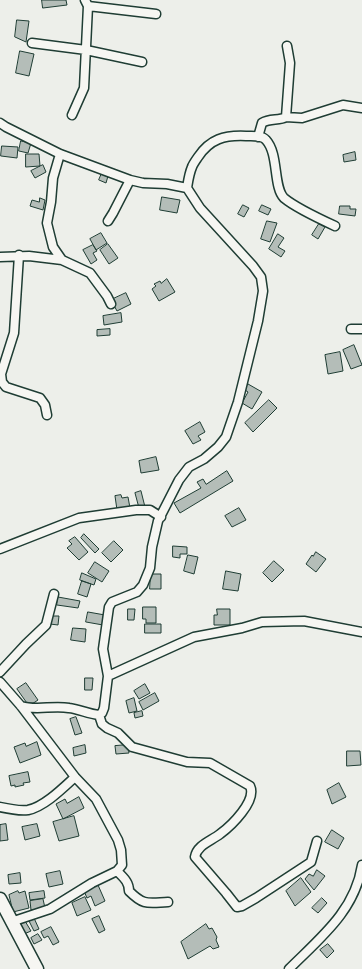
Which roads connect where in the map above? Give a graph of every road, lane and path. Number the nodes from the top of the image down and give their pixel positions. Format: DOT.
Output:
graph roads {
  1 [pos="86,3"];
  2 [pos="156,14"];
  3 [pos="32,43"];
  4 [pos="287,46"];
  5 [pos="86,50"];
  6 [pos="142,62"];
  7 [pos="362,108"];
  8 [pos="72,115"];
  9 [pos="286,117"];
  10 [pos="0,123"];
  11 [pos="258,137"];
  12 [pos="60,154"];
  13 [pos="130,180"];
  14 [pos="187,188"];
  15 [pos="108,221"];
  16 [pos="335,226"];
  17 [pos="19,255"];
  18 [pos="0,257"];
  19 [pos="62,260"];
  20 [pos="111,304"];
  21 [pos="362,329"];
  22 [pos="351,330"];
  23 [pos="47,415"];
  24 [pos="160,517"];
  25 [pos="0,549"];
  26 [pos="54,594"];
  27 [pos="362,632"];
  28 [pos="0,672"];
  29 [pos="108,676"];
  30 [pos="0,682"];
  31 [pos="21,706"];
  32 [pos="99,715"];
  33 [pos="75,777"];
  34 [pos="0,807"];
  35 [pos="317,841"];
  36 [pos="362,866"];
  37 [pos="117,871"];
  38 [pos="359,884"];
  39 [pos="0,900"];
  40 [pos="168,902"];
  41 [pos="11,922"];
  42 [pos="35,969"];
  43 [pos="289,969"];
  1 -- 2 [label="street"];
  1 -- 5 [label="street"];
  3 -- 5 [label="street"];
  4 -- 9 [label="street"];
  5 -- 6 [label="street"];
  5 -- 8 [label="street"];
  7 -- 9 [label="street"];
  9 -- 11 [label="street"];
  10 -- 12 [label="street"];
  11 -- 14 [label="street"];
  11 -- 16 [label="street"];
  12 -- 13 [label="street"];
  12 -- 19 [label="street"];
  13 -- 14 [label="street"];
  13 -- 15 [label="street"];
  14 -- 24 [label="street"];
  17 -- 18 [label="street"];
  17 -- 19 [label="street"];
  17 -- 23 [label="street"];
  19 -- 20 [label="street"];
  21 -- 22 [label="street"];
  24 -- 25 [label="street"];
  24 -- 29 [label="street"];
  26 -- 28 [label="street"];
  27 -- 29 [label="street"];
  29 -- 32 [label="street"];
  30 -- 31 [label="street"];
  31 -- 32 [label="street"];
  31 -- 33 [label="street"];
  32 -- 35 [label="street"];
  33 -- 34 [label="street"];
  33 -- 37 [label="street"];
  36 -- 38 [label="street"];
  37 -- 40 [label="street"];
  37 -- 41 [label="street"];
  38 -- 43 [label="street"];
  39 -- 41 [label="main road"];
  41 -- 42 [label="main road"];
}
